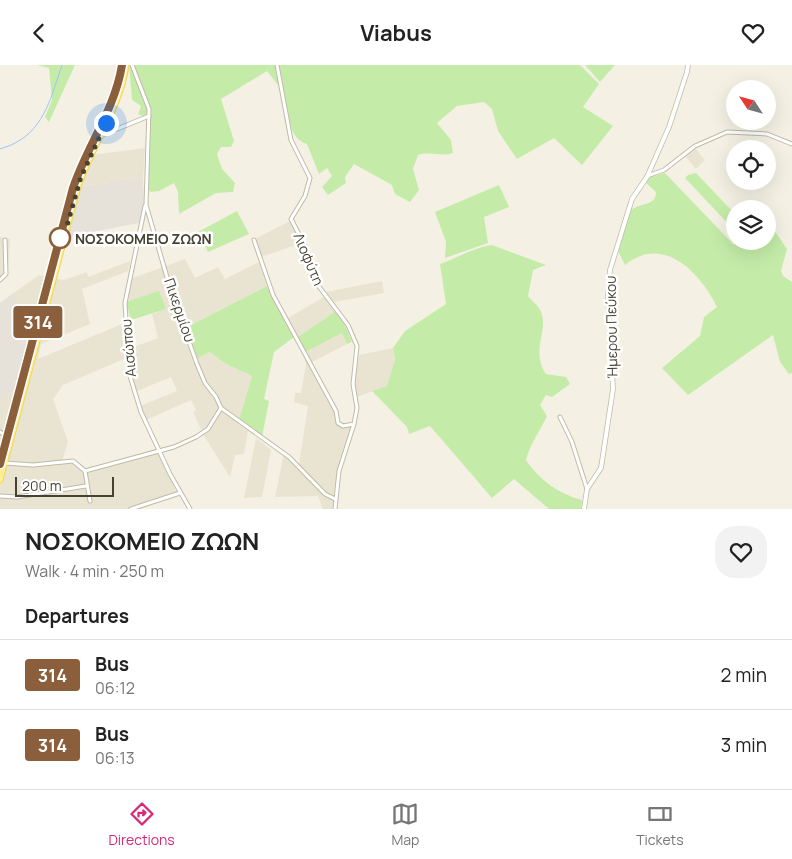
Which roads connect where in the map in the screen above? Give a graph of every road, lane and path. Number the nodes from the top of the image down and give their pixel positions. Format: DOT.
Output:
graph roads {
  1 [pos="122,65"];
  2 [pos="126,65"];
  3 [pos="132,65"];
  4 [pos="277,65"];
  5 [pos="688,65"];
  6 [pos="150,115"];
  7 [pos="98,137"];
  8 [pos="792,144"];
  9 [pos="647,177"];
  10 [pos="146,205"];
  11 [pos="5,240"];
  12 [pos="254,240"];
  13 [pos="0,280"];
  14 [pos="221,408"];
  15 [pos="560,417"];
  16 [pos="354,424"];
  17 [pos="0,432"];
  18 [pos="7,436"];
  19 [pos="160,450"];
  20 [pos="2,464"];
  21 [pos="85,471"];
  22 [pos="0,480"];
  23 [pos="86,486"];
  24 [pos="586,489"];
  25 [pos="180,493"];
  26 [pos="0,496"];
  27 [pos="334,499"];
  28 [pos="90,501"];
  29 [pos="131,509"];
  30 [pos="190,509"];
  31 [pos="335,509"];
  32 [pos="584,509"];
  1 -- 18 [label="main road"];
  2 -- 7 [label="main road"];
  3 -- 6 [label="street, Πικερμίου"];
  4 -- 16 [label="street, Λιοφύτη"];
  5 -- 9 [label="street, Ήμερου Πεύκου"];
  6 -- 7 [label="street"];
  6 -- 10 [label="street, Πικερμίου"];
  7 -- 20 [label="main road"];
  8 -- 9 [label="street"];
  9 -- 24 [label="street, Ήμερου Πεύκου"];
  10 -- 14 [label="street, Πικερμίου"];
  10 -- 19 [label="street, Αισώπου"];
  11 -- 13 [label="street"];
  12 -- 16 [label="street"];
  14 -- 19 [label="street"];
  14 -- 27 [label="street, Πικερμίου"];
  15 -- 24 [label="street"];
  16 -- 27 [label="street"];
  17 -- 18 [label="street"];
  18 -- 20 [label="main road"];
  19 -- 21 [label="street"];
  19 -- 25 [label="street, Αισώπου"];
  20 -- 21 [label="street"];
  20 -- 22 [label="main road"];
  21 -- 23 [label="street"];
  23 -- 26 [label="street"];
  23 -- 28 [label="street"];
  24 -- 32 [label="street, Ήμερου Πεύκου"];
  25 -- 29 [label="street"];
  25 -- 30 [label="street, Αισώπου"];
  27 -- 31 [label="street"];
}
